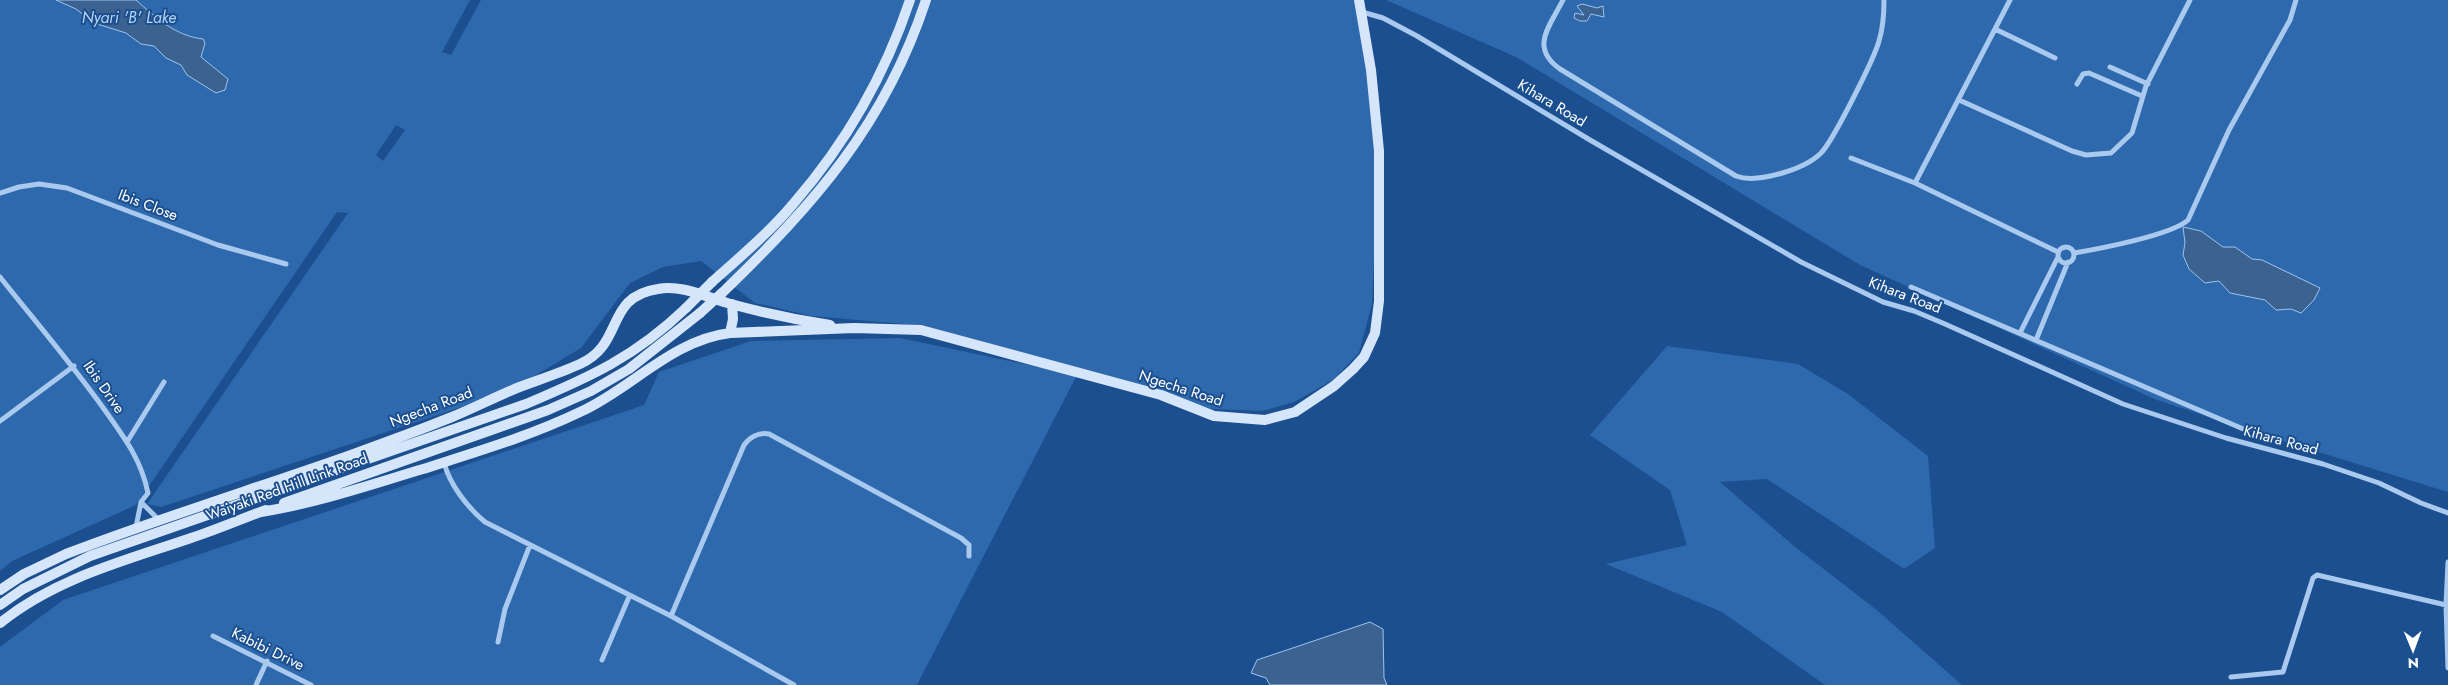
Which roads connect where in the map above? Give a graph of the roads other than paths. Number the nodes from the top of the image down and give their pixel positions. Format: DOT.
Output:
graph roads {
  1 [pos="910,0"];
  2 [pos="926,0"];
  3 [pos="1360,0"];
  4 [pos="1563,0"];
  5 [pos="1884,0"];
  6 [pos="2010,0"];
  7 [pos="2190,0"];
  8 [pos="2296,0"];
  9 [pos="1362,12"];
  10 [pos="1995,29"];
  11 [pos="2055,58"];
  12 [pos="2110,67"];
  13 [pos="2077,84"];
  14 [pos="2148,84"];
  15 [pos="2142,96"];
  16 [pos="1959,100"];
  17 [pos="1851,158"];
  18 [pos="1916,183"];
  19 [pos="0,193"];
  20 [pos="2074,253"];
  21 [pos="2058,254"];
  22 [pos="2068,262"];
  23 [pos="286,264"];
  24 [pos="0,277"];
  25 [pos="1911,287"];
  26 [pos="732,304"];
  27 [pos="854,328"];
  28 [pos="730,333"];
  29 [pos="2020,333"];
  30 [pos="2036,340"];
  31 [pos="74,366"];
  32 [pos="164,382"];
  33 [pos="0,421"];
  34 [pos="2248,431"];
  35 [pos="127,442"];
  36 [pos="444,462"];
  37 [pos="287,481"];
  38 [pos="141,502"];
  39 [pos="262,512"];
  40 [pos="2448,513"];
  41 [pos="159,520"];
  42 [pos="136,527"];
  43 [pos="530,545"];
  44 [pos="969,556"];
  45 [pos="2448,562"];
  46 [pos="0,590"];
  47 [pos="629,597"];
  48 [pos="2446,604"];
  49 [pos="0,605"];
  50 [pos="671,616"];
  51 [pos="0,623"];
  52 [pos="214,636"];
  53 [pos="498,642"];
  54 [pos="602,660"];
  55 [pos="267,661"];
  56 [pos="2448,668"];
  57 [pos="2231,677"];
  58 [pos="256,685"];
  59 [pos="311,685"];
  60 [pos="794,685"];
  1 -- 37 [label="street, Waiyaki Red Hill Link Road, bridge"];
  2 -- 39 [label="street, Waiyaki Red Hill Link Road, bridge"];
  3 -- 9 [label="street, Ngecha Road"];
  4 -- 5 [label="street"];
  6 -- 10 [label="street"];
  7 -- 14 [label="street"];
  8 -- 20 [label="street"];
  9 -- 27 [label="street, Ngecha Road"];
  9 -- 40 [label="street, Kihara Road"];
  10 -- 11 [label="street"];
  10 -- 16 [label="street"];
  12 -- 14 [label="street"];
  13 -- 15 [label="street"];
  14 -- 15 [label="street"];
  15 -- 16 [label="street"];
  16 -- 18 [label="street"];
  17 -- 18 [label="street"];
  18 -- 21 [label="street"];
  19 -- 23 [label="street, Ibis Close"];
  20 -- 21 [label="street"];
  20 -- 22 [label="street"];
  21 -- 22 [label="street"];
  21 -- 29 [label="street"];
  22 -- 30 [label="street"];
  24 -- 31 [label="street, Ibis Drive"];
  25 -- 29 [label="street"];
  26 -- 27 [label="street, Ngecha Road"];
  26 -- 28 [label="street"];
  26 -- 37 [label="street, Ngecha Road"];
  27 -- 28 [label="street, Ngecha Road"];
  28 -- 36 [label="street, Ngecha Road"];
  29 -- 30 [label="street"];
  30 -- 34 [label="street"];
  31 -- 33 [label="street"];
  31 -- 35 [label="street, Ibis Drive"];
  32 -- 35 [label="street"];
  35 -- 38 [label="street, Ibis Drive"];
  36 -- 39 [label="street, Ngecha Road"];
  36 -- 43 [label="street"];
  37 -- 41 [label="street, Ngecha Road"];
  37 -- 49 [label="street, Waiyaki Red Hill Link Road"];
  38 -- 41 [label="street"];
  38 -- 42 [label="street, Ibis Drive"];
  39 -- 51 [label="street, Waiyaki Red Hill Link Road"];
  41 -- 42 [label="street, Ngecha Road"];
  42 -- 46 [label="street, Ngecha Road"];
  43 -- 47 [label="street"];
  43 -- 53 [label="street"];
  44 -- 50 [label="street"];
  45 -- 48 [label="street"];
  47 -- 50 [label="street"];
  47 -- 54 [label="street"];
  48 -- 56 [label="street"];
  48 -- 57 [label="street"];
  50 -- 60 [label="street"];
  52 -- 55 [label="street, Kabibi Drive"];
  55 -- 58 [label="street"];
  55 -- 59 [label="street, Kabibi Drive"];
}
